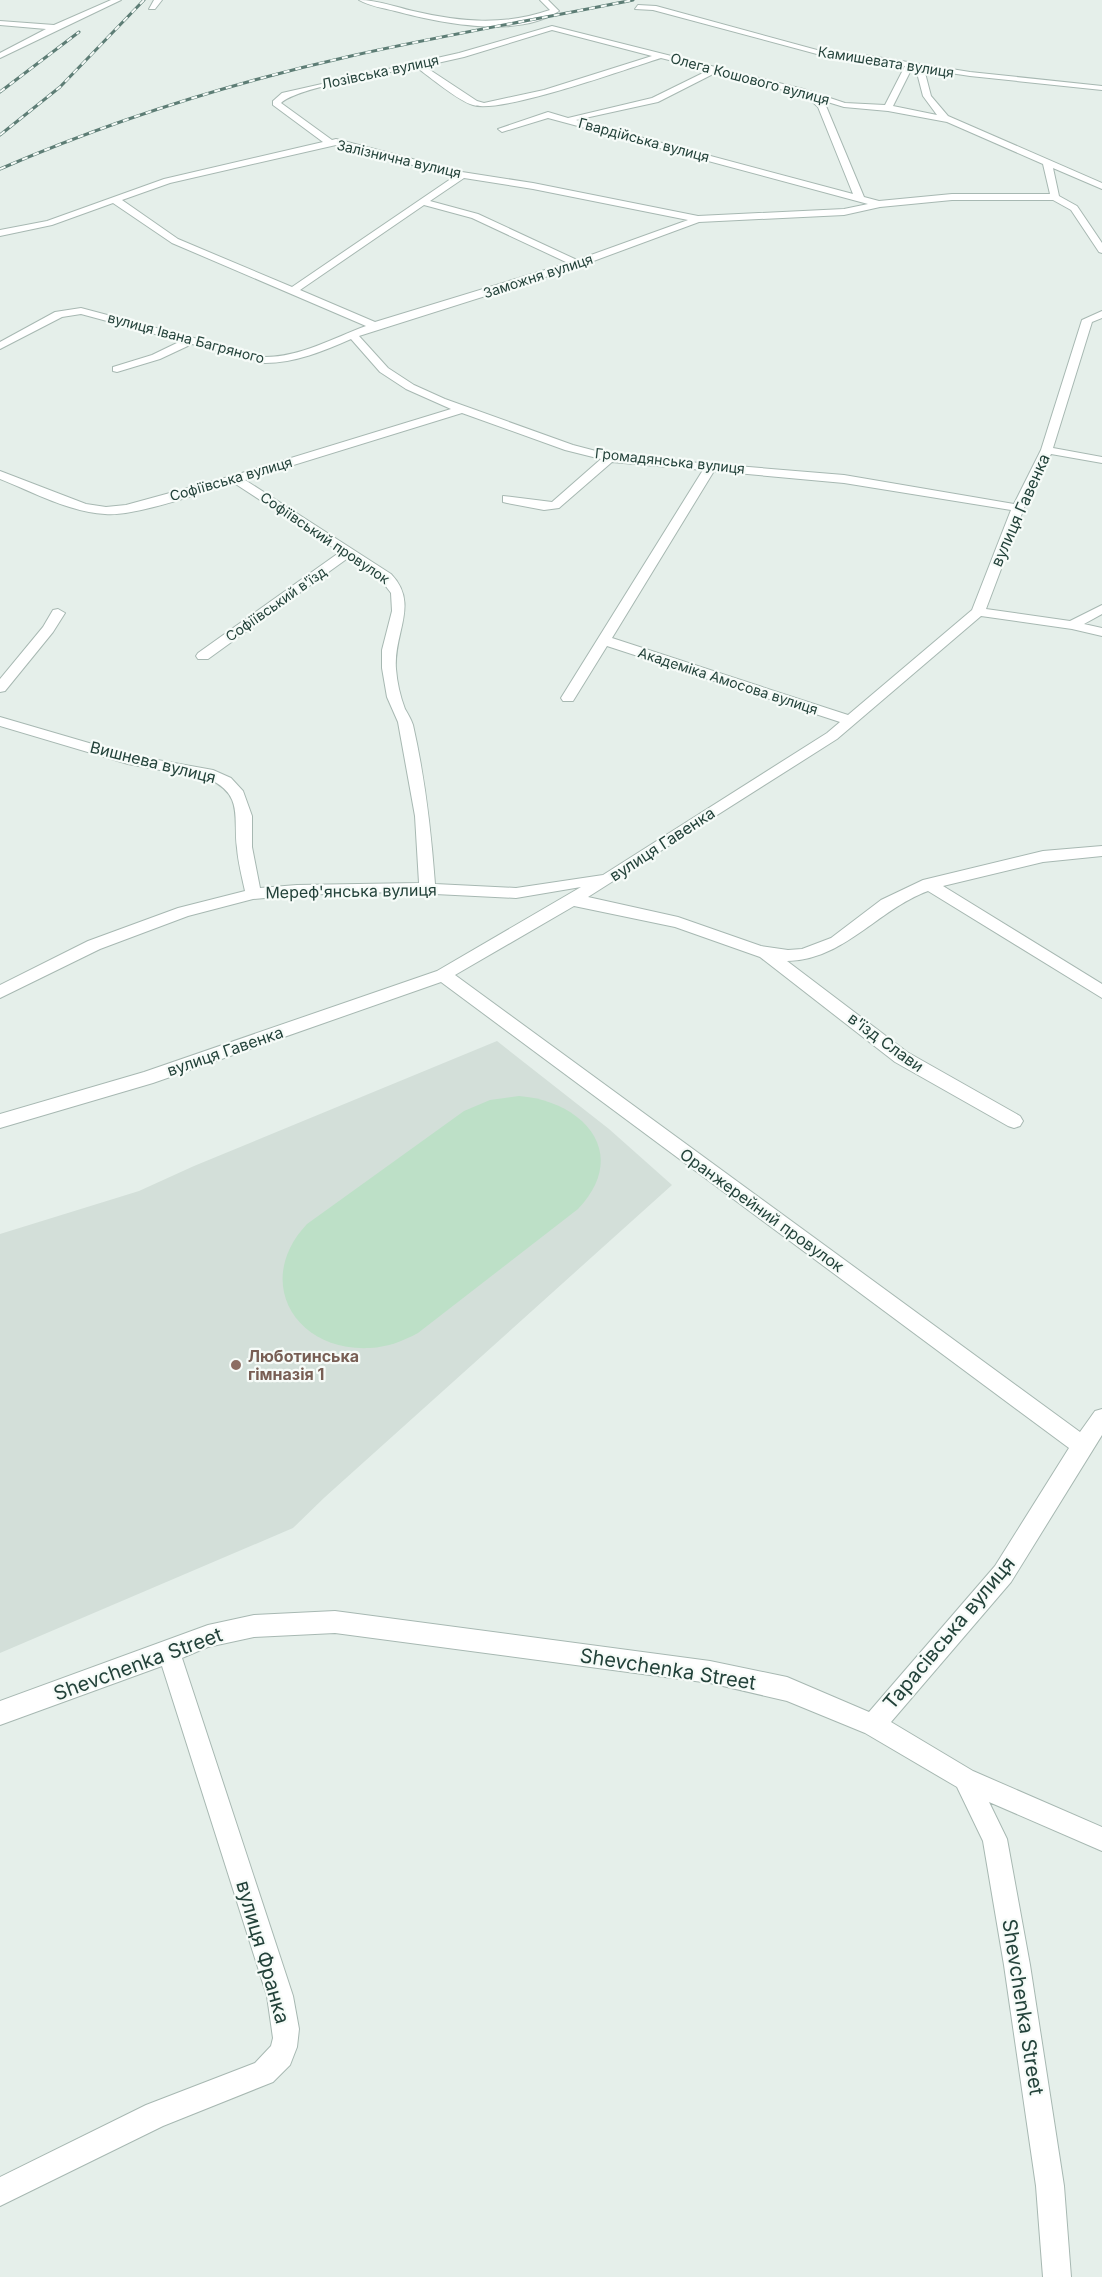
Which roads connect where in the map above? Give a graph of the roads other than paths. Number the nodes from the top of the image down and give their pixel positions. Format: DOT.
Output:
graph roads {
  1 [pos="117,0"];
  2 [pos="158,0"];
  3 [pos="363,0"];
  4 [pos="544,0"];
  5 [pos="152,7"];
  6 [pos="638,7"];
  7 [pos="0,23"];
  8 [pos="55,27"];
  9 [pos="552,28"];
  10 [pos="662,55"];
  11 [pos="0,56"];
  12 [pos="416,64"];
  13 [pos="910,65"];
  14 [pos="716,70"];
  15 [pos="1102,88"];
  16 [pos="808,94"];
  17 [pos="888,108"];
  18 [pos="564,119"];
  19 [pos="950,120"];
  20 [pos="502,129"];
  21 [pos="330,143"];
  22 [pos="1047,163"];
  23 [pos="462,175"];
  24 [pos="1102,186"];
  25 [pos="1055,197"];
  26 [pos="860,199"];
  27 [pos="115,200"];
  28 [pos="423,201"];
  29 [pos="880,204"];
  30 [pos="698,219"];
  31 [pos="0,233"];
  32 [pos="1102,250"];
  33 [pos="577,264"];
  34 [pos="294,291"];
  35 [pos="1102,314"];
  36 [pos="375,326"];
  37 [pos="353,334"];
  38 [pos="192,340"];
  39 [pos="0,346"];
  40 [pos="117,369"];
  41 [pos="462,409"];
  42 [pos="1047,450"];
  43 [pos="610,457"];
  44 [pos="1102,460"];
  45 [pos="711,467"];
  46 [pos="0,475"];
  47 [pos="236,479"];
  48 [pos="507,499"];
  49 [pos="1018,508"];
  50 [pos="348,552"];
  51 [pos="1102,609"];
  52 [pos="978,612"];
  53 [pos="58,613"];
  54 [pos="1072,625"];
  55 [pos="1102,632"];
  56 [pos="606,641"];
  57 [pos="203,656"];
  58 [pos="0,688"];
  59 [pos="568,698"];
  60 [pos="0,721"];
  61 [pos="850,721"];
  62 [pos="1102,851"];
  63 [pos="611,877"];
  64 [pos="929,885"];
  65 [pos="428,888"];
  66 [pos="516,893"];
  67 [pos="253,894"];
  68 [pos="573,900"];
  69 [pos="525,928"];
  70 [pos="764,953"];
  71 [pos="443,975"];
  72 [pos="0,992"];
  73 [pos="1102,992"];
  74 [pos="0,1121"];
  75 [pos="1014,1121"];
  76 [pos="1102,1418"];
  77 [pos="1082,1446"];
  78 [pos="169,1652"];
  79 [pos="0,1713"];
  80 [pos="873,1725"];
  81 [pos="965,1779"];
  82 [pos="1102,1839"];
  83 [pos="0,2192"];
  84 [pos="1057,2277"];
  1 -- 8 [label="street"];
  2 -- 5 [label="street"];
  3 -- 4 [label="street"];
  6 -- 13 [label="street, Камишевата вулиця"];
  7 -- 8 [label="street"];
  8 -- 11 [label="street"];
  9 -- 10 [label="street, Олега Кошового вулиця"];
  9 -- 12 [label="street, Лозівська вулиця"];
  10 -- 12 [label="street"];
  10 -- 14 [label="street, Олега Кошового вулиця"];
  12 -- 21 [label="street, Лозівська вулиця"];
  13 -- 15 [label="street, Камишевата вулиця"];
  13 -- 17 [label="street"];
  13 -- 19 [label="street"];
  14 -- 16 [label="street, Олега Кошового вулиця"];
  14 -- 18 [label="street, Гвардійська вулиця"];
  16 -- 17 [label="street, Олега Кошового вулиця"];
  16 -- 26 [label="street"];
  17 -- 19 [label="street, Олега Кошового вулиця"];
  18 -- 20 [label="street"];
  18 -- 26 [label="street, Гвардійська вулиця"];
  19 -- 22 [label="street"];
  21 -- 23 [label="street, Залізнична вулиця"];
  21 -- 27 [label="street, Залізнична вулиця"];
  22 -- 24 [label="street"];
  22 -- 25 [label="street"];
  23 -- 28 [label="street"];
  23 -- 30 [label="street, Залізнична вулиця"];
  25 -- 29 [label="street"];
  25 -- 32 [label="street"];
  26 -- 29 [label="street, Гвардійська вулиця"];
  27 -- 31 [label="street, Залізнична вулиця"];
  27 -- 34 [label="street"];
  28 -- 33 [label="street"];
  28 -- 34 [label="street"];
  29 -- 30 [label="street"];
  30 -- 33 [label="street, Заможня вулиця"];
  33 -- 36 [label="street, Заможня вулиця"];
  34 -- 36 [label="street"];
  35 -- 42 [label="street, вулиця Гавенка"];
  36 -- 37 [label="street, вулиця Івана Багряного"];
  37 -- 38 [label="street, вулиця Івана Багряного"];
  37 -- 41 [label="street, Громадянська вулиця"];
  38 -- 39 [label="street, вулиця Івана Багряного"];
  38 -- 40 [label="street"];
  41 -- 43 [label="street, Громадянська вулиця"];
  41 -- 47 [label="street, Софіївська вулиця"];
  42 -- 44 [label="street"];
  42 -- 49 [label="street, вулиця Гавенка"];
  43 -- 45 [label="street, Громадянська вулиця"];
  43 -- 48 [label="street"];
  45 -- 49 [label="street, Громадянська вулиця"];
  45 -- 56 [label="street"];
  46 -- 47 [label="street, Софіївська вулиця"];
  47 -- 50 [label="street, Софіївський провулок"];
  49 -- 52 [label="street, вулиця Гавенка"];
  50 -- 57 [label="street, Софіївський в'їзд"];
  50 -- 65 [label="street, Софіївський провулок"];
  51 -- 54 [label="street"];
  52 -- 54 [label="street"];
  52 -- 61 [label="street, вулиця Гавенка"];
  53 -- 58 [label="street"];
  54 -- 55 [label="street"];
  56 -- 59 [label="street"];
  56 -- 61 [label="street, Академіка Амосова вулиця"];
  60 -- 67 [label="street, Вишнева вулиця"];
  61 -- 63 [label="street, вулиця Гавенка"];
  62 -- 64 [label="street"];
  63 -- 66 [label="street, Мереф'янська вулиця"];
  63 -- 68 [label="street, вулиця Гавенка"];
  64 -- 70 [label="street"];
  64 -- 73 [label="street"];
  65 -- 66 [label="street, Мереф'янська вулиця"];
  65 -- 67 [label="street, Мереф'янська вулиця"];
  66 -- 69 [label="street"];
  67 -- 72 [label="street, Мереф'янська вулиця"];
  68 -- 69 [label="street, вулиця Гавенка"];
  68 -- 70 [label="street"];
  69 -- 71 [label="street, вулиця Гавенка"];
  70 -- 75 [label="street, в'їзд Слави"];
  71 -- 74 [label="street, вулиця Гавенка"];
  71 -- 77 [label="street, Оранжерейний провулок"];
  76 -- 77 [label="street, Тарасівська вулиця"];
  77 -- 80 [label="street, Тарасівська вулиця"];
  78 -- 79 [label="street, Shevchenka Street"];
  78 -- 80 [label="street, Shevchenka Street"];
  78 -- 83 [label="street, вулиця Франка"];
  80 -- 81 [label="street, Shevchenka Street"];
  81 -- 82 [label="street"];
  81 -- 84 [label="street, Shevchenka Street"];
}
